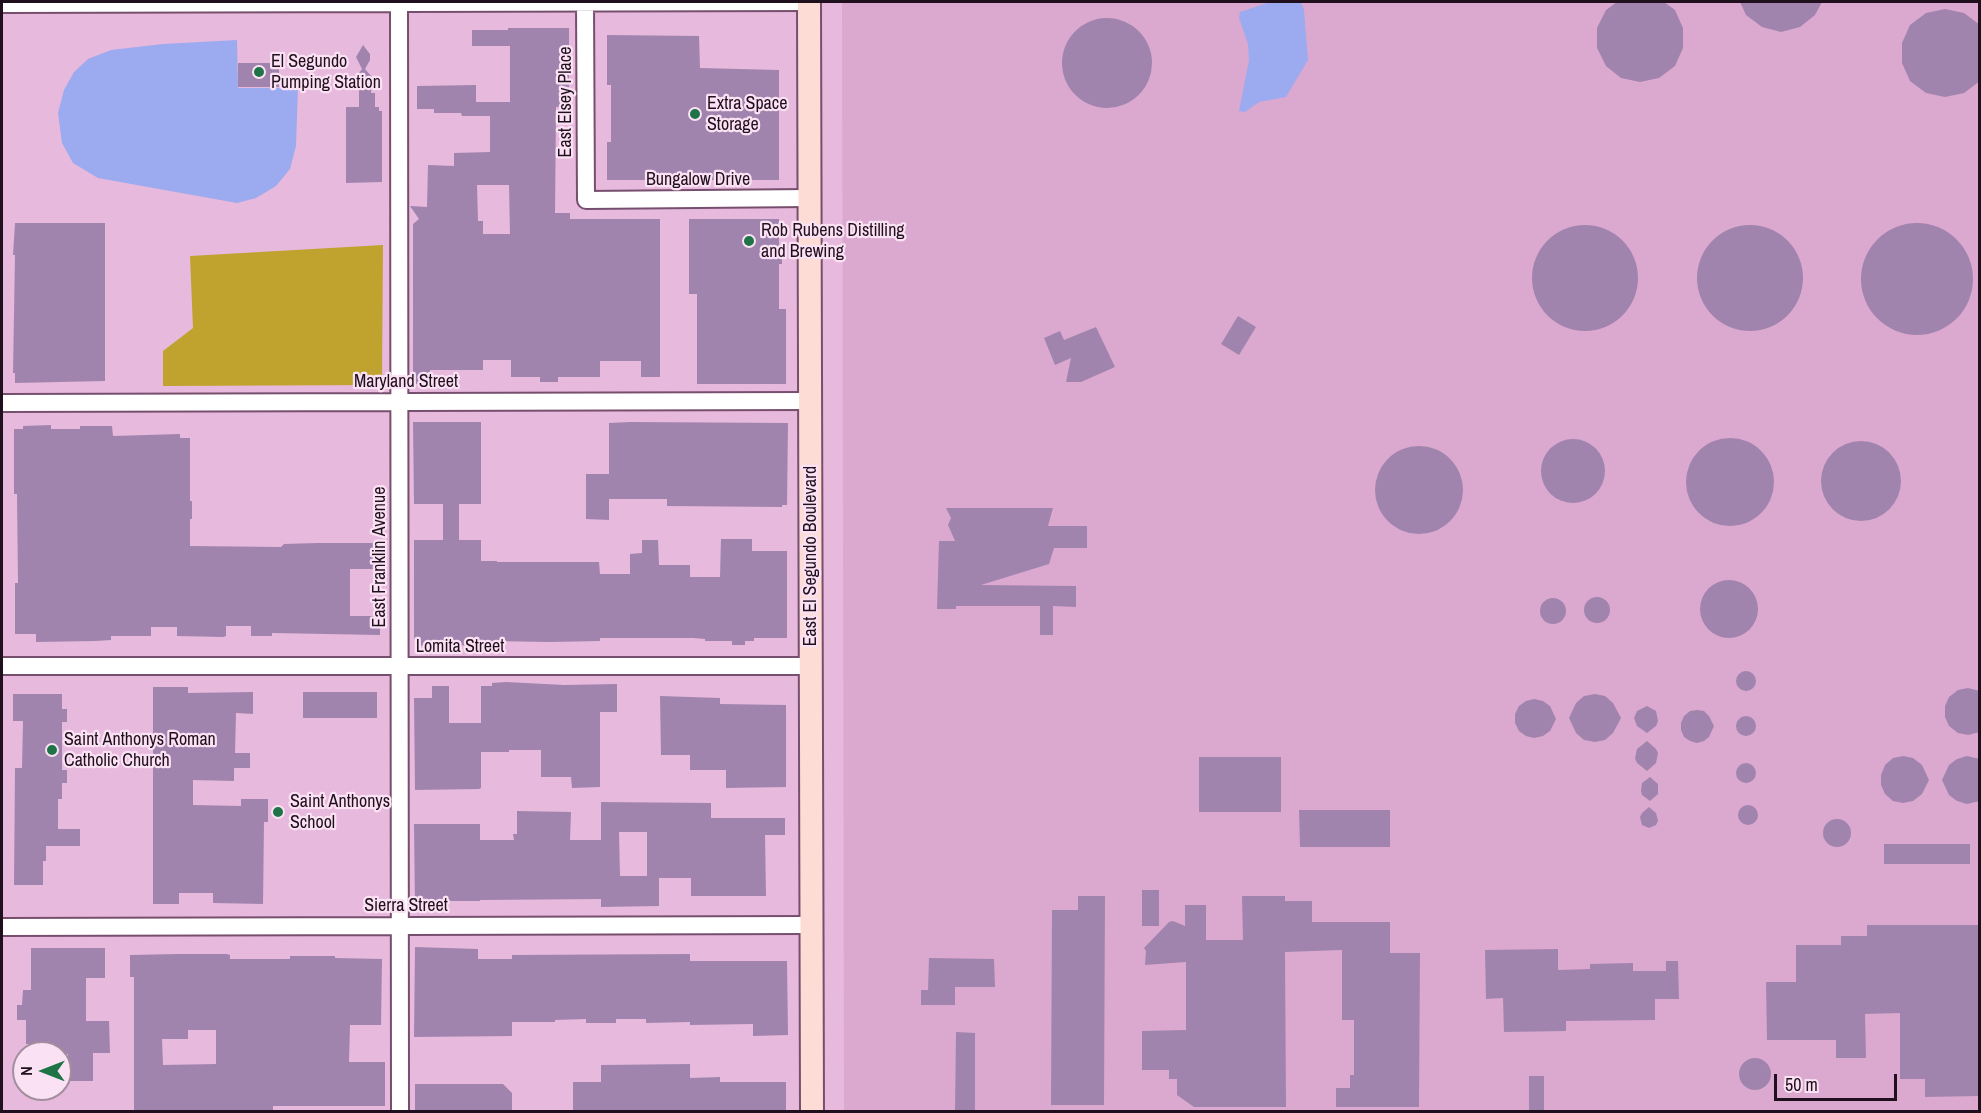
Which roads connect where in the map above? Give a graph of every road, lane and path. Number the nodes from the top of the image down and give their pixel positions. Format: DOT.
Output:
graph roads {
  1 [pos="399,2"];
  2 [pos="809,2"];
  3 [pos="585,3"];
  4 [pos="2,4"];
  5 [pos="810,198"];
  6 [pos="586,200"];
  7 [pos="810,401"];
  8 [pos="399,402"];
  9 [pos="2,403"];
  10 [pos="2,666"];
  11 [pos="400,666"];
  12 [pos="811,666"];
  13 [pos="811,925"];
  14 [pos="400,926"];
  15 [pos="2,927"];
  16 [pos="400,1112"];
  17 [pos="812,1112"];
  1 -- 3 [label="street"];
  1 -- 4 [label="street"];
  1 -- 8 [label="street, East Franklin Avenue"];
  2 -- 3 [label="street"];
  2 -- 5 [label="main road, East El Segundo Boulevard"];
  3 -- 6 [label="street, East Elsey Place"];
  5 -- 6 [label="street, Bungalow Drive"];
  5 -- 7 [label="main road, East El Segundo Boulevard"];
  7 -- 8 [label="street, Maryland Street"];
  7 -- 12 [label="main road, East El Segundo Boulevard"];
  8 -- 9 [label="street, Maryland Street"];
  8 -- 11 [label="street, East Franklin Avenue"];
  10 -- 11 [label="street, Lomita Street"];
  11 -- 12 [label="street, Lomita Street"];
  11 -- 14 [label="street, East Franklin Avenue"];
  12 -- 13 [label="main road, East El Segundo Boulevard"];
  13 -- 14 [label="street, Sierra Street"];
  13 -- 17 [label="main road, East El Segundo Boulevard"];
  14 -- 15 [label="street, Sierra Street"];
  14 -- 16 [label="street, East Franklin Avenue"];
}
